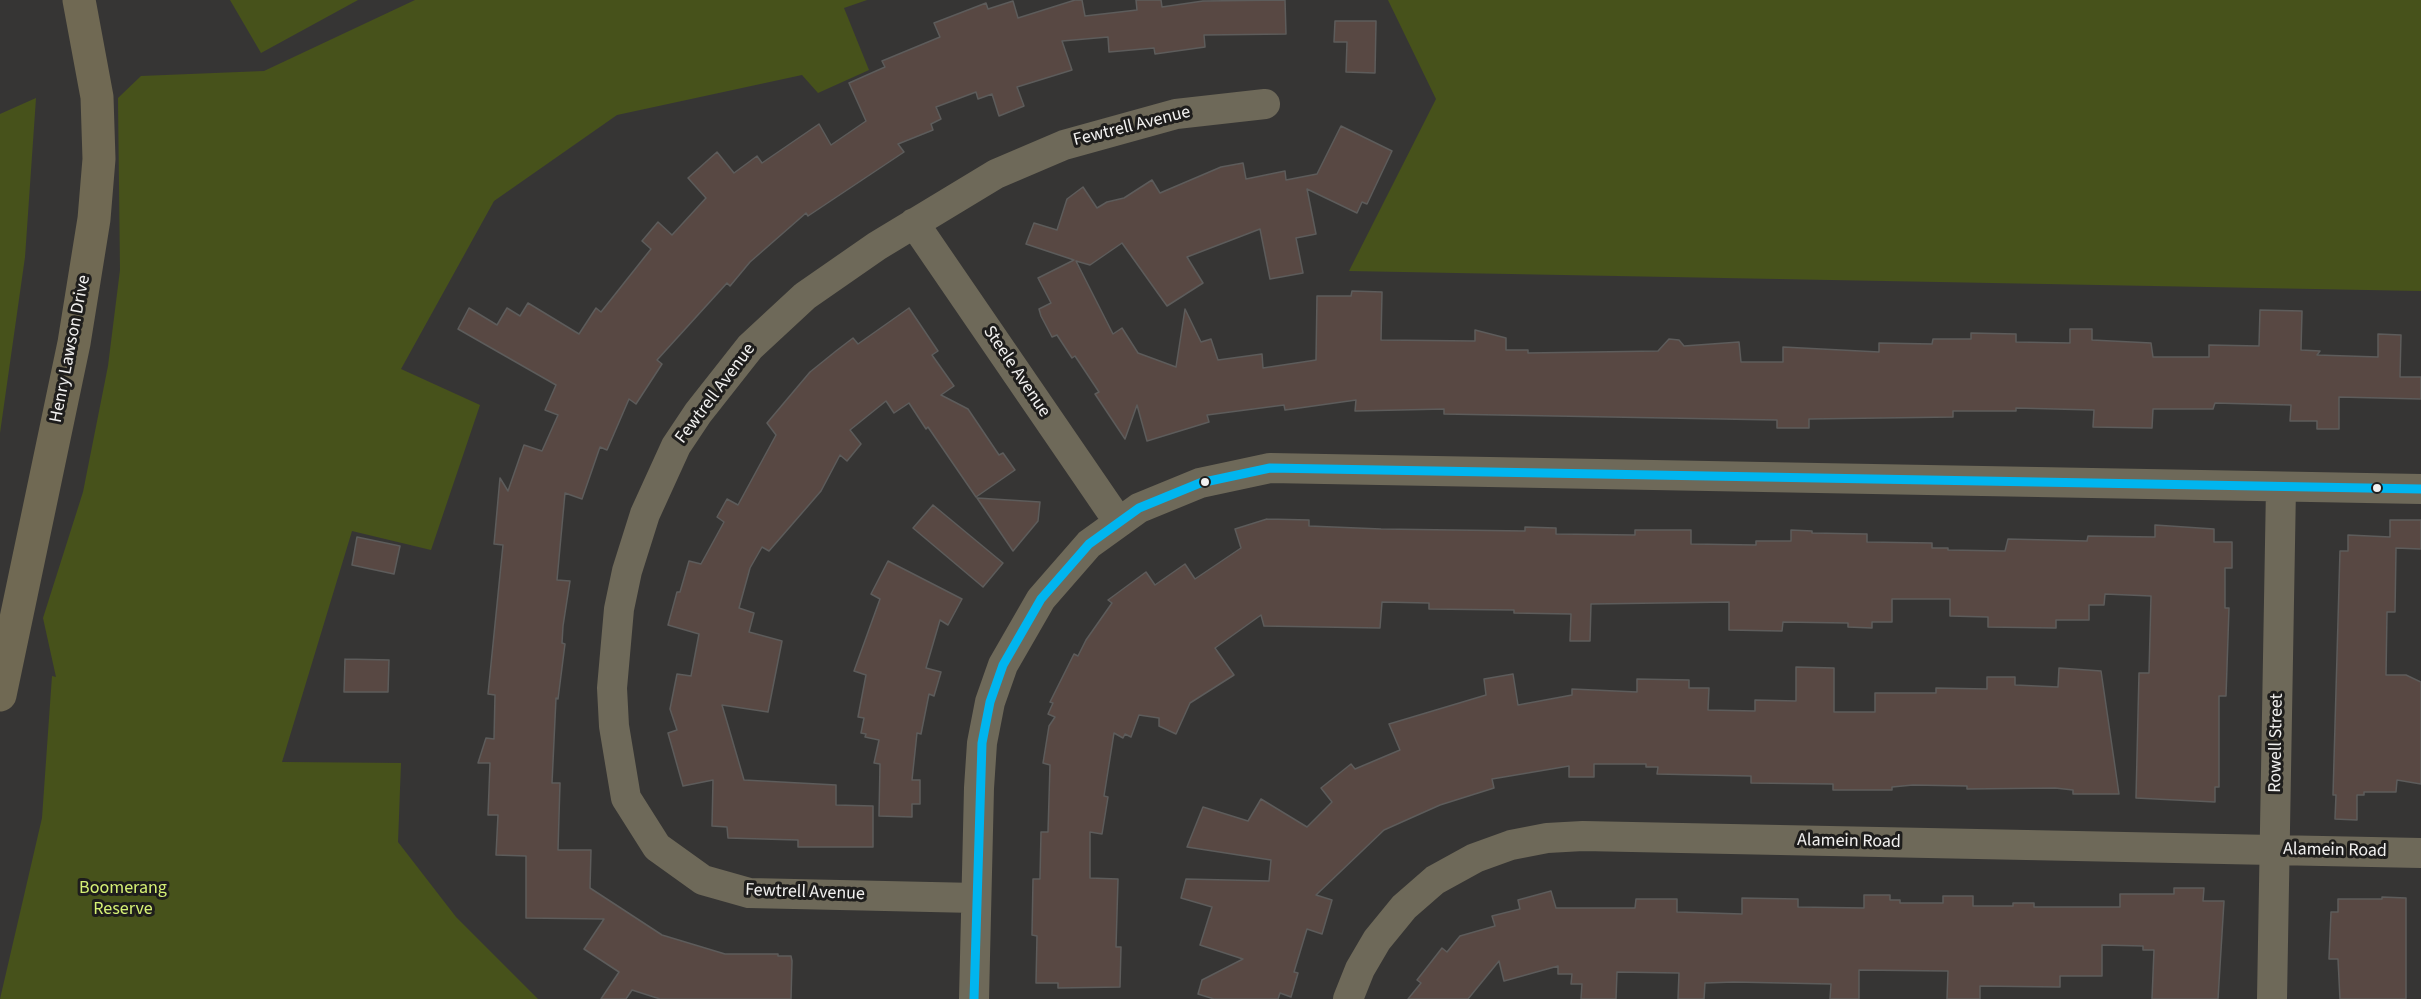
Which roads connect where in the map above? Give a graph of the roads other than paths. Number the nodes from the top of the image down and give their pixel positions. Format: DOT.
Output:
graph roads {
  1 [pos="79,0"];
  2 [pos="1265,104"];
  3 [pos="914,223"];
  4 [pos="2281,487"];
  5 [pos="2421,489"];
  6 [pos="1118,521"];
  7 [pos="0,695"];
  8 [pos="2275,850"];
  9 [pos="2421,853"];
  10 [pos="976,898"];
  11 [pos="974,999"];
  12 [pos="1348,999"];
  13 [pos="2272,999"];
  1 -- 7 [label="main road, Henry Lawson Drive"];
  2 -- 3 [label="street, Fewtrell Avenue"];
  3 -- 6 [label="street, Steele Avenue"];
  3 -- 10 [label="street, Fewtrell Avenue"];
  4 -- 5 [label="street"];
  4 -- 6 [label="street"];
  4 -- 8 [label="street, Rowell Street"];
  6 -- 10 [label="street"];
  8 -- 9 [label="street, Alamein Road"];
  8 -- 12 [label="street, Alamein Road"];
  8 -- 13 [label="street, Rowell Street"];
  10 -- 11 [label="street"];
}
